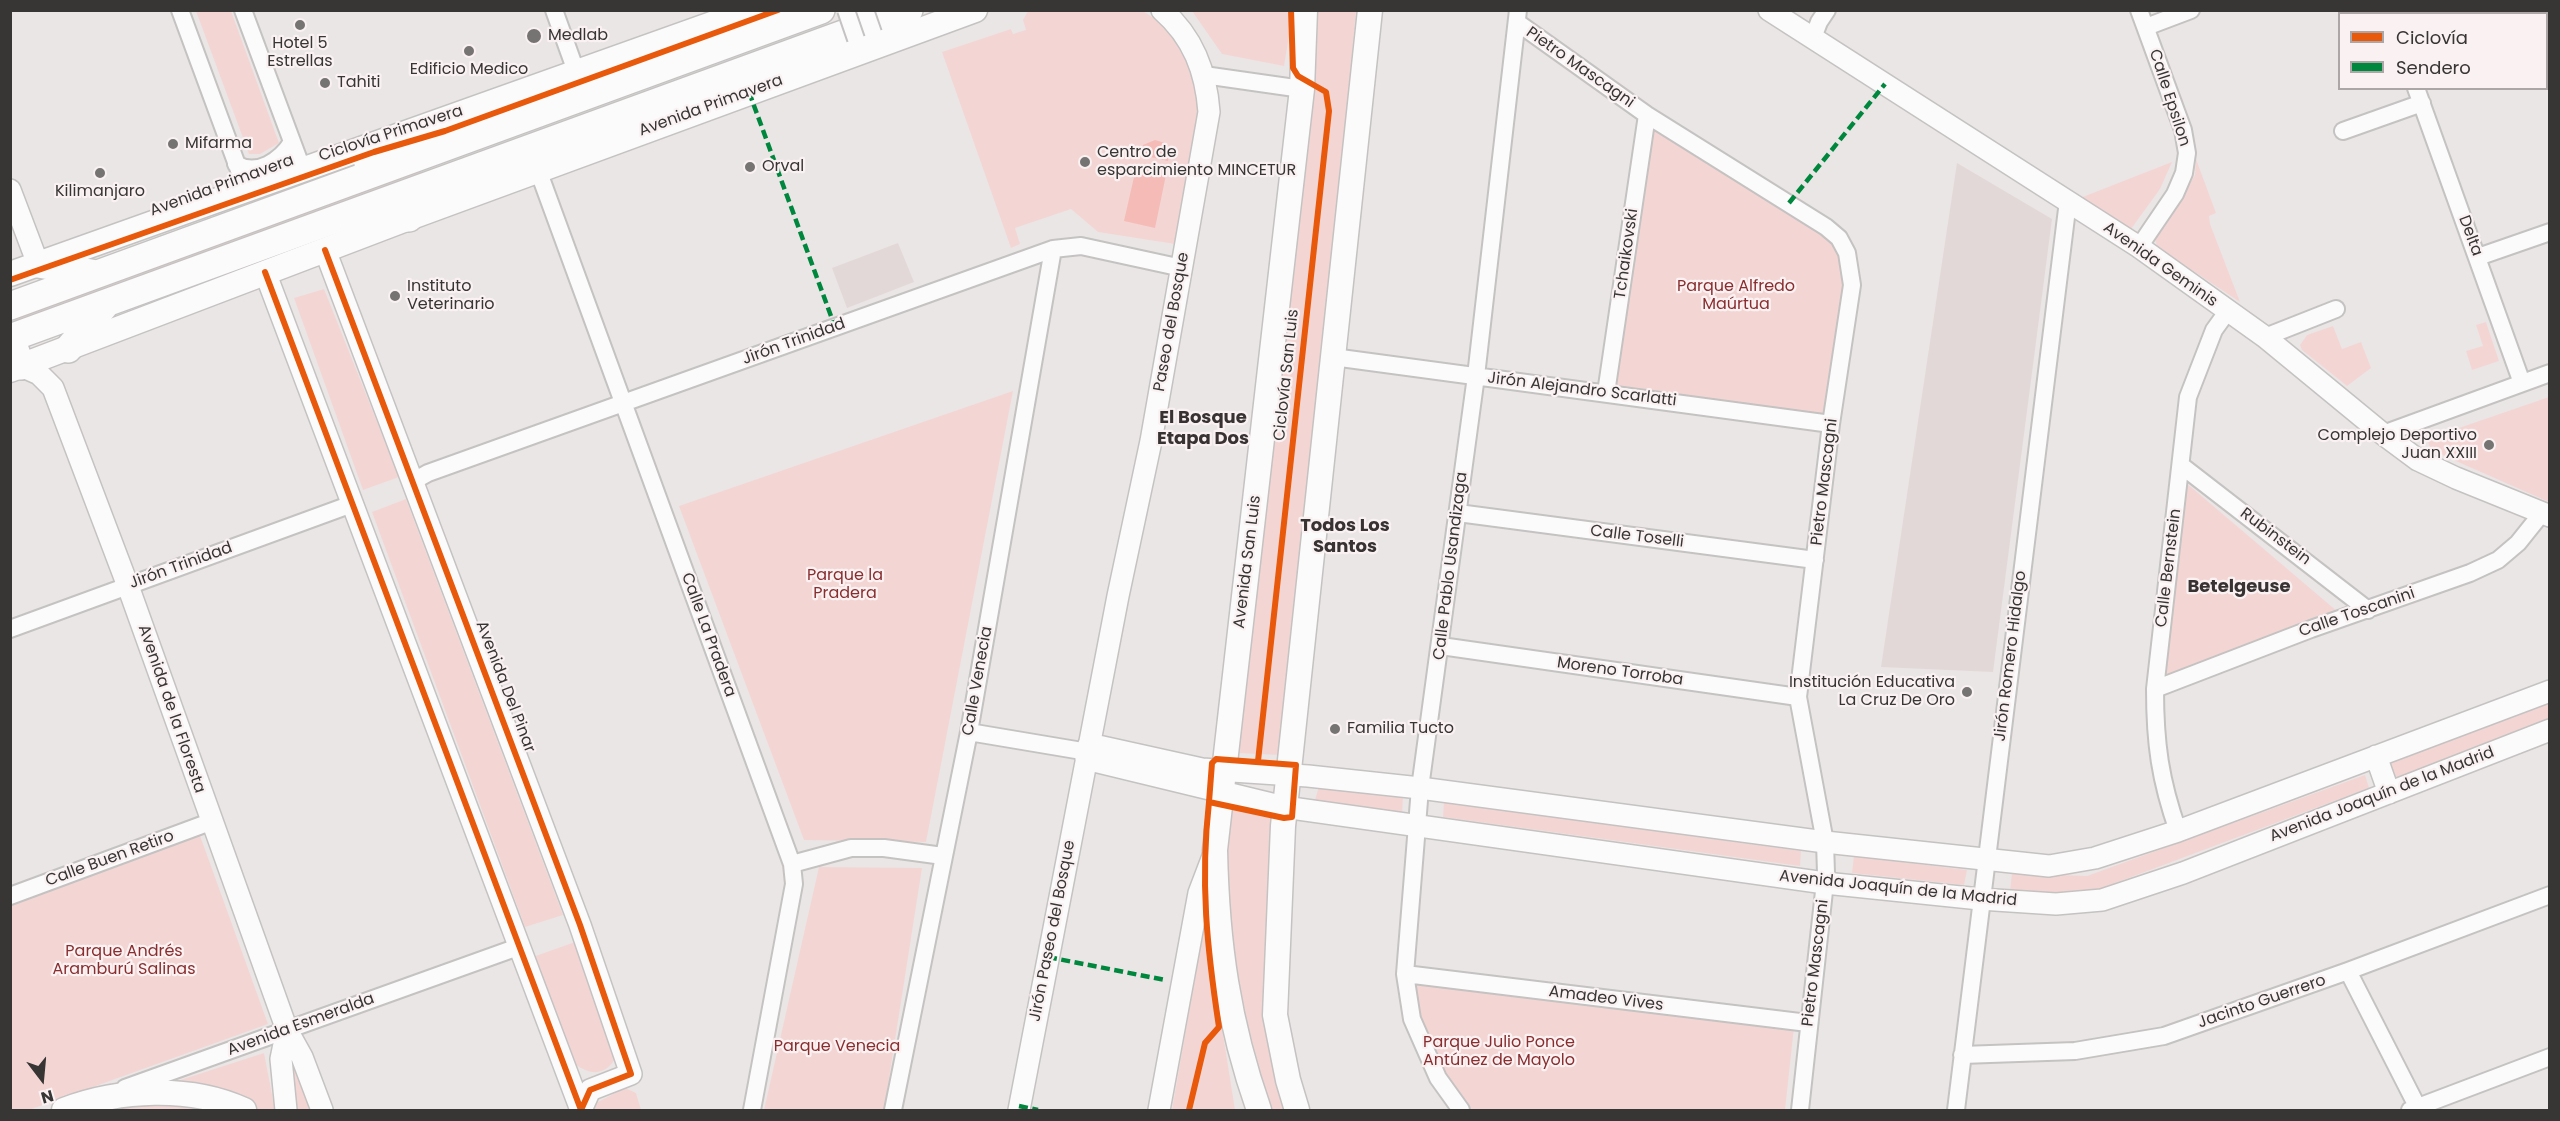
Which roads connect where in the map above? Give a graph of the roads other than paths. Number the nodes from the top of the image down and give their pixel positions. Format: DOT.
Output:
graph roads {
  1 [pos="180,10"];
  2 [pos="243,10"];
  3 [pos="554,10"];
  4 [pos="751,10"];
  5 [pos="821,10"];
  6 [pos="846,10"];
  7 [pos="865,10"];
  8 [pos="909,10"];
  9 [pos="975,10"];
  10 [pos="1162,10"];
  11 [pos="1305,10"];
  12 [pos="1370,10"];
  13 [pos="1769,10"];
  14 [pos="1827,10"];
  15 [pos="2139,10"];
  16 [pos="2191,10"];
  17 [pos="1518,17"];
  18 [pos="2146,27"];
  19 [pos="1813,38"];
  20 [pos="867,42"];
  21 [pos="577,74"];
  22 [pos="1204,75"];
  23 [pos="1302,89"];
  24 [pos="2419,96"];
  25 [pos="1647,116"];
  26 [pos="442,123"];
  27 [pos="2343,131"];
  28 [pos="292,142"];
  29 [pos="236,164"];
  30 [pos="538,170"];
  31 [pos="303,171"];
  32 [pos="10,190"];
  33 [pos="247,192"];
  34 [pos="314,198"];
  35 [pos="2068,201"];
  36 [pos="340,217"];
  37 [pos="409,218"];
  38 [pos="2550,232"];
  39 [pos="2139,247"];
  40 [pos="1053,249"];
  41 [pos="2478,257"];
  42 [pos="329,259"];
  43 [pos="38,264"];
  44 [pos="1182,268"];
  45 [pos="10,274"];
  46 [pos="101,274"];
  47 [pos="268,277"];
  48 [pos="108,302"];
  49 [pos="10,306"];
  50 [pos="2336,309"];
  51 [pos="2227,312"];
  52 [pos="2265,337"];
  53 [pos="11,338"];
  54 [pos="68,350"];
  55 [pos="1333,357"];
  56 [pos="16,368"];
  57 [pos="2550,374"];
  58 [pos="1476,376"];
  59 [pos="2522,384"];
  60 [pos="53,388"];
  61 [pos="1606,393"];
  62 [pos="623,404"];
  63 [pos="1832,423"];
  64 [pos="2383,434"];
  65 [pos="2182,466"];
  66 [pos="412,482"];
  67 [pos="352,504"];
  68 [pos="1458,513"];
  69 [pos="2546,515"];
  70 [pos="1815,560"];
  71 [pos="128,586"];
  72 [pos="2368,610"];
  73 [pos="10,629"];
  74 [pos="1441,646"];
  75 [pos="2155,689"];
  76 [pos="2550,691"];
  77 [pos="1798,697"];
  78 [pos="2550,730"];
  79 [pos="969,732"];
  80 [pos="1088,752"];
  81 [pos="2376,756"];
  82 [pos="1289,774"];
  83 [pos="1223,782"];
  84 [pos="1420,788"];
  85 [pos="2389,793"];
  86 [pos="1284,807"];
  87 [pos="210,822"];
  88 [pos="1417,827"];
  89 [pos="2178,831"];
  90 [pos="1825,842"];
  91 [pos="1215,850"];
  92 [pos="943,856"];
  93 [pos="1984,861"];
  94 [pos="792,864"];
  95 [pos="1825,883"];
  96 [pos="2550,895"];
  97 [pos="10,896"];
  98 [pos="1980,899"];
  99 [pos="518,947"];
  100 [pos="2348,972"];
  101 [pos="1405,974"];
  102 [pos="1808,1023"];
  103 [pos="287,1030"];
  104 [pos="1962,1055"];
  105 [pos="2550,1057"];
  106 [pos="570,1080"];
  107 [pos="590,1090"];
  108 [pos="74,1107"];
  109 [pos="244,1110"];
  110 [pos="286,1110"];
  111 [pos="322,1110"];
  112 [pos="581,1110"];
  113 [pos="752,1110"];
  114 [pos="893,1110"];
  115 [pos="1018,1110"];
  116 [pos="1160,1110"];
  117 [pos="1259,1110"];
  118 [pos="1297,1110"];
  119 [pos="1461,1110"];
  120 [pos="1800,1110"];
  121 [pos="1956,1110"];
  122 [pos="2416,1110"];
  1 -- 29 [label="street"];
  2 -- 28 [label="street"];
  3 -- 21 [label="street"];
  4 -- 21 [label="main road, Avenida Primavera"];
  5 -- 34 [label="main road"];
  6 -- 20 [label="street, bridge"];
  7 -- 20 [label="street, bridge"];
  8 -- 36 [label="main road, Avenida Primavera"];
  9 -- 20 [label="main road, Avenida Primavera"];
  10 -- 22 [label="street, Paseo del Bosque"];
  11 -- 23 [label="main road, Avenida San Luis"];
  12 -- 55 [label="main road"];
  13 -- 19 [label="street, Avenida Geminis"];
  14 -- 19 [label="street"];
  15 -- 18 [label="street, Calle Epsilon"];
  16 -- 18 [label="street"];
  17 -- 25 [label="street, Pietro Mascagni"];
  17 -- 58 [label="street, Calle Pablo Usandizaga"];
  18 -- 39 [label="street, Calle Epsilon"];
  19 -- 35 [label="street, Avenida Geminis"];
  20 -- 30 [label="main road, Avenida Primavera"];
  21 -- 26 [label="main road, Avenida Primavera"];
  22 -- 23 [label="street"];
  22 -- 44 [label="street, Paseo del Bosque"];
  23 -- 83 [label="main road, Avenida San Luis"];
  24 -- 27 [label="street"];
  24 -- 41 [label="street, Delta"];
  25 -- 61 [label="street, Tchaikovski"];
  25 -- 63 [label="street, Pietro Mascagni"];
  26 -- 31 [label="main road, Avenida Primavera"];
  26 -- 34 [label="main road"];
  28 -- 29 [label="street"];
  28 -- 31 [label="street"];
  29 -- 33 [label="street"];
  30 -- 37 [label="main road, Avenida Primavera"];
  30 -- 62 [label="street, Calle La Pradera"];
  31 -- 33 [label="main road, Avenida Primavera"];
  32 -- 43 [label="street"];
  33 -- 43 [label="main road, Avenida Primavera"];
  34 -- 46 [label="main road"];
  35 -- 39 [label="street, Avenida Geminis"];
  35 -- 93 [label="street, Jirón Romero Hidalgo"];
  36 -- 37 [label="main road"];
  36 -- 48 [label="main road"];
  37 -- 42 [label="main road, Avenida Primavera"];
  38 -- 41 [label="street"];
  39 -- 51 [label="street, Avenida Geminis"];
  40 -- 44 [label="street, Jirón Trinidad"];
  40 -- 62 [label="street, Jirón Trinidad"];
  40 -- 79 [label="street, Calle Venecia"];
  41 -- 59 [label="street, Delta"];
  42 -- 47 [label="main road, Avenida Primavera"];
  42 -- 66 [label="street, Avenida Del Pinar"];
  43 -- 45 [label="main road, Avenida Primavera"];
  43 -- 46 [label="main road"];
  44 -- 80 [label="street, Paseo del Bosque"];
  46 -- 49 [label="main road"];
  47 -- 54 [label="main road, Avenida Primavera"];
  47 -- 67 [label="street"];
  48 -- 53 [label="main road"];
  48 -- 54 [label="main road"];
  50 -- 52 [label="street"];
  51 -- 52 [label="street, Avenida Geminis"];
  51 -- 65 [label="street, Calle Bernstein"];
  52 -- 64 [label="street, Avenida Geminis"];
  53 -- 56 [label="main road"];
  54 -- 56 [label="main road, Avenida Primavera"];
  54 -- 60 [label="street"];
  55 -- 58 [label="street, Jirón Alejandro Scarlatti"];
  55 -- 82 [label="main road"];
  56 -- 60 [label="street"];
  57 -- 59 [label="street"];
  58 -- 61 [label="street, Jirón Alejandro Scarlatti"];
  58 -- 68 [label="street, Calle Pablo Usandizaga"];
  59 -- 64 [label="street"];
  60 -- 71 [label="street, Avenida de la Floresta"];
  61 -- 63 [label="street, Jirón Alejandro Scarlatti"];
  62 -- 66 [label="street, Jirón Trinidad"];
  62 -- 94 [label="street, Calle La Pradera"];
  63 -- 70 [label="street, Pietro Mascagni"];
  64 -- 69 [label="street, Avenida Geminis"];
  65 -- 72 [label="street, Rubinstein"];
  65 -- 75 [label="street, Calle Bernstein"];
  66 -- 107 [label="street, Avenida Del Pinar"];
  67 -- 71 [label="street, Jirón Trinidad"];
  67 -- 99 [label="street"];
  68 -- 70 [label="street, Calle Toselli"];
  68 -- 74 [label="street, Calle Pablo Usandizaga"];
  69 -- 72 [label="street, Calle Toscanini"];
  70 -- 77 [label="street, Pietro Mascagni"];
  71 -- 73 [label="street, Jirón Trinidad"];
  71 -- 87 [label="street, Avenida de la Floresta"];
  72 -- 75 [label="street, Calle Toscanini"];
  74 -- 77 [label="street, Moreno Torroba"];
  74 -- 84 [label="street, Calle Pablo Usandizaga"];
  75 -- 89 [label="street, Calle Bernstein"];
  76 -- 81 [label="street"];
  77 -- 90 [label="street, Pietro Mascagni"];
  78 -- 85 [label="street, Avenida Joaquín de la Madrid"];
  79 -- 80 [label="street"];
  79 -- 92 [label="street, Calle Venecia"];
  80 -- 83 [label="street"];
  80 -- 115 [label="street, Jirón Paseo del Bosque"];
  81 -- 85 [label="street"];
  81 -- 89 [label="street"];
  82 -- 83 [label="street"];
  82 -- 84 [label="street"];
  82 -- 86 [label="main road"];
  83 -- 86 [label="street, Avenida Joaquín de la Madrid"];
  83 -- 91 [label="main road, Avenida San Luis"];
  84 -- 88 [label="street, Calle Pablo Usandizaga"];
  84 -- 90 [label="street"];
  85 -- 98 [label="street, Avenida Joaquín de la Madrid"];
  86 -- 88 [label="street, Avenida Joaquín de la Madrid"];
  86 -- 118 [label="main road"];
  87 -- 97 [label="street, Calle Buen Retiro"];
  87 -- 103 [label="street, Avenida de la Floresta"];
  88 -- 95 [label="street, Avenida Joaquín de la Madrid"];
  88 -- 101 [label="street, Calle Pablo Usandizaga"];
  89 -- 93 [label="street"];
  90 -- 93 [label="street"];
  90 -- 95 [label="street, Pietro Mascagni"];
  91 -- 116 [label="street"];
  91 -- 117 [label="main road, Avenida San Luis"];
  92 -- 94 [label="street"];
  92 -- 114 [label="street, Calle Venecia"];
  93 -- 98 [label="street, Jirón Romero Hidalgo"];
  94 -- 113 [label="street, Calle La Pradera"];
  95 -- 98 [label="street, Avenida Joaquín de la Madrid"];
  95 -- 102 [label="street, Pietro Mascagni"];
  96 -- 100 [label="street, Jacinto Guerrero"];
  98 -- 104 [label="street, Jirón Romero Hidalgo"];
  99 -- 103 [label="street, Avenida Esmeralda"];
  99 -- 106 [label="street"];
  100 -- 104 [label="street, Jacinto Guerrero"];
  100 -- 122 [label="street"];
  101 -- 102 [label="street, Amadeo Vives"];
  101 -- 119 [label="street, Calle Pablo Usandizaga"];
  102 -- 120 [label="street, Pietro Mascagni"];
  103 -- 108 [label="street, Avenida Esmeralda"];
  103 -- 110 [label="street"];
  103 -- 111 [label="street, Avenida de la Floresta"];
  104 -- 121 [label="street, Jirón Romero Hidalgo"];
  105 -- 122 [label="street"];
  106 -- 107 [label="street"];
  106 -- 112 [label="street"];
  107 -- 112 [label="street"];
  108 -- 109 [label="main road"];
}
